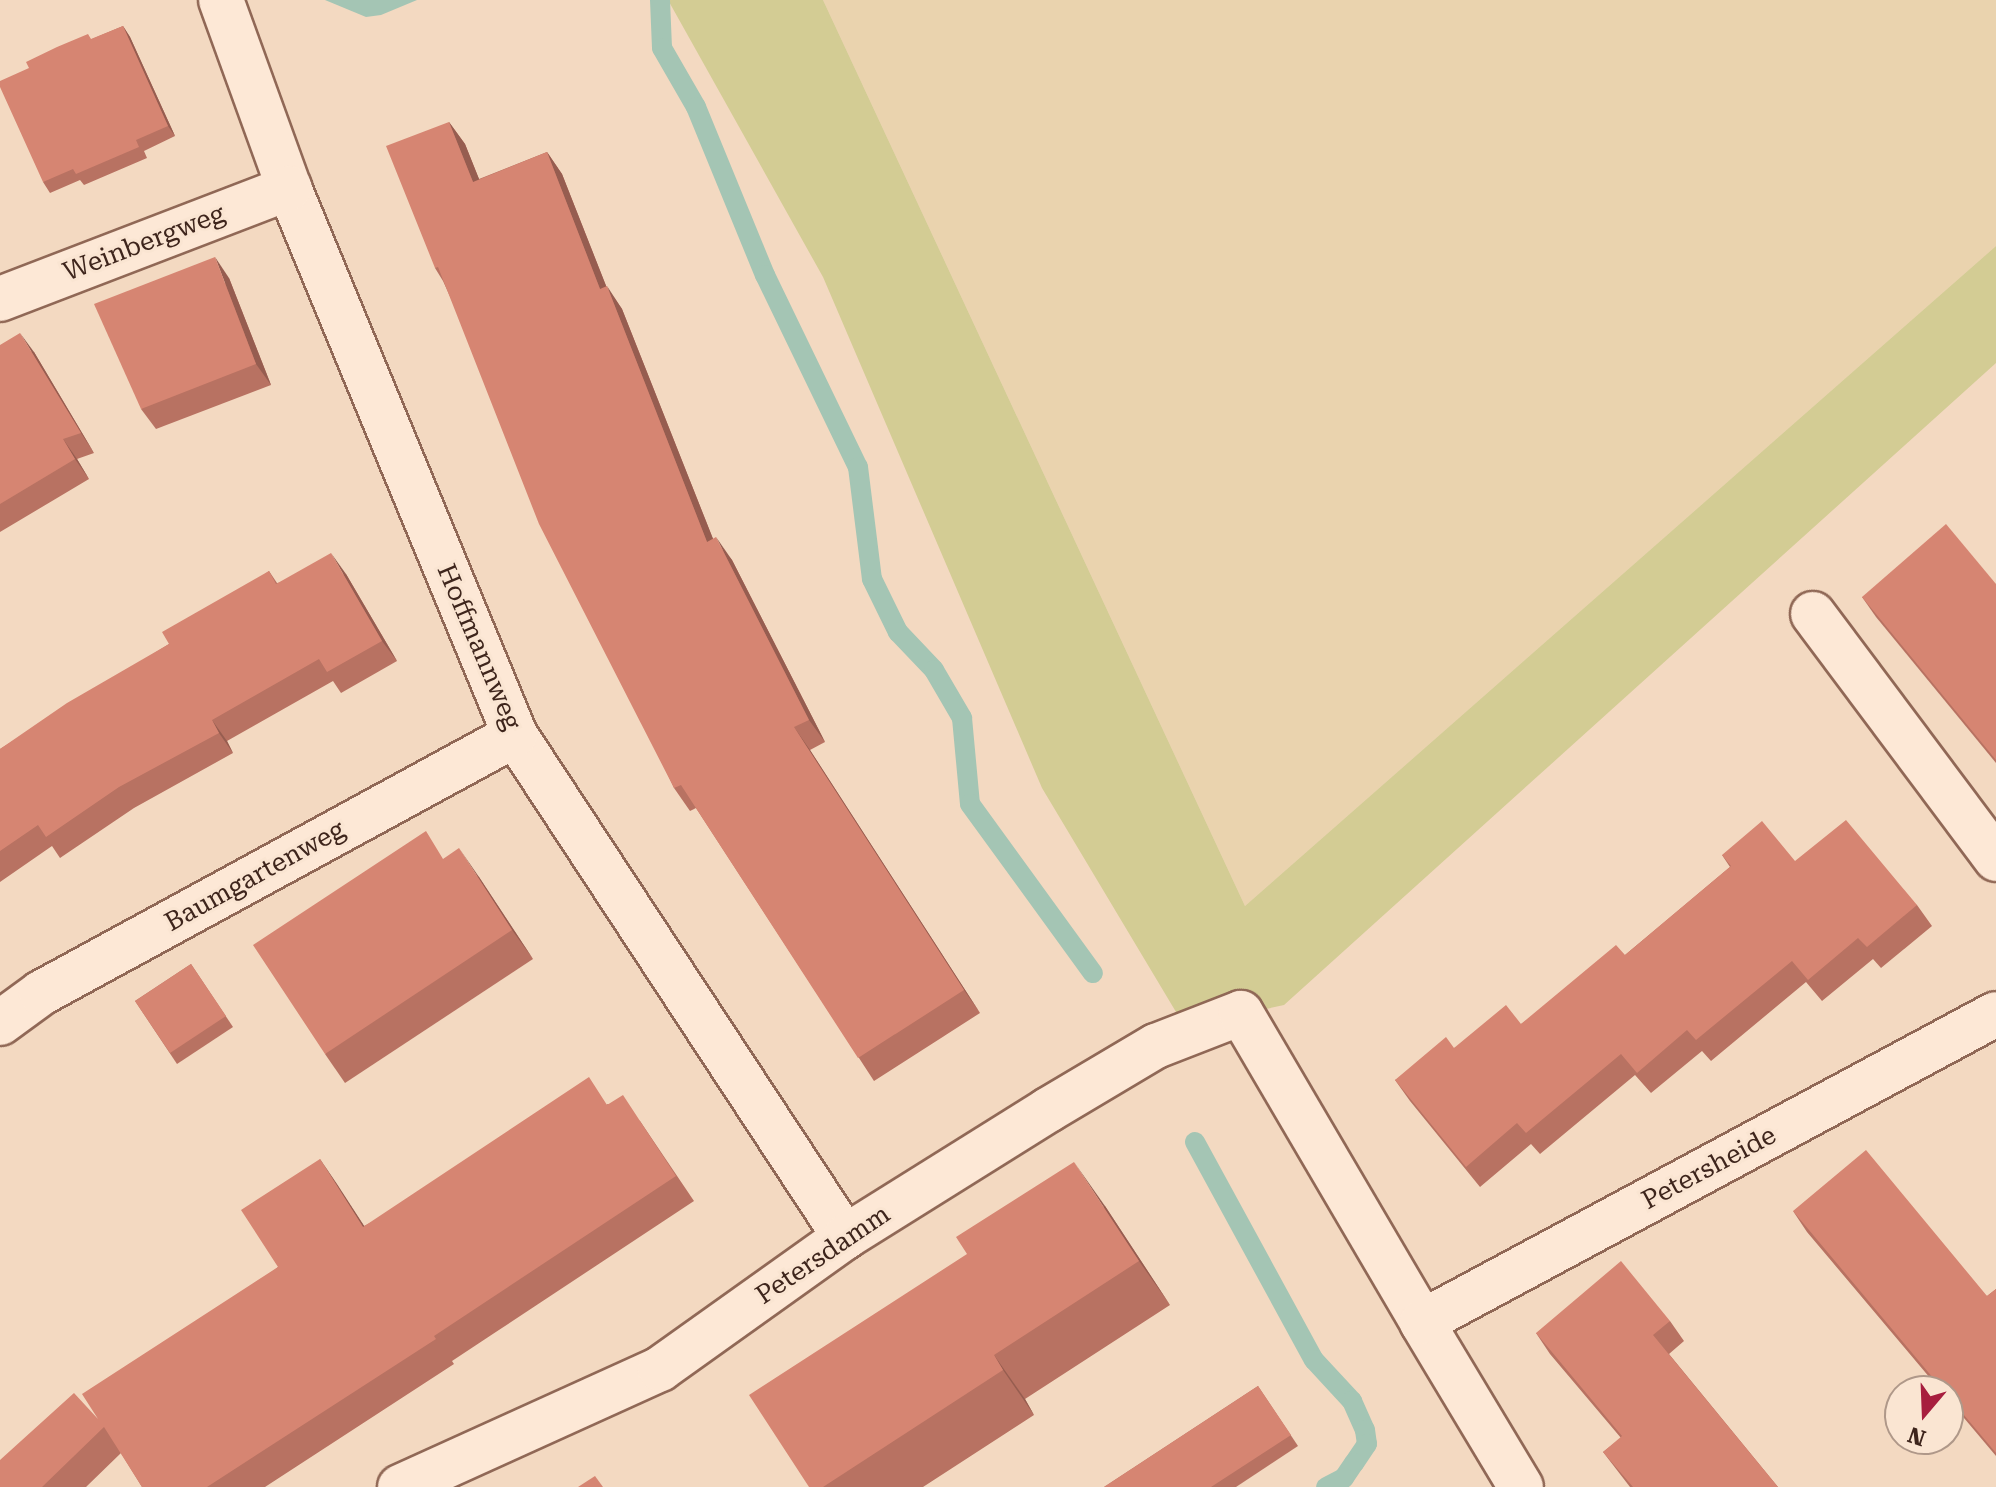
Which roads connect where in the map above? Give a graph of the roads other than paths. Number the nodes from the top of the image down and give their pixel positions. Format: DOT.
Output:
graph roads {
  1 [pos="221,0"];
  2 [pos="289,188"];
  3 [pos="0,299"];
  4 [pos="1813,614"];
  5 [pos="515,735"];
  6 [pos="1996,859"];
  7 [pos="1996,1014"];
  8 [pos="0,1023"];
  9 [pos="845,1237"];
  10 [pos="1422,1322"];
  11 [pos="400,1487"];
  12 [pos="1521,1487"];
  1 -- 2 [label="street, Hoffmannweg"];
  2 -- 3 [label="street, Weinbergweg"];
  2 -- 5 [label="street, Hoffmannweg"];
  4 -- 6 [label="street"];
  5 -- 8 [label="street, Baumgartenweg"];
  5 -- 9 [label="street, Hoffmannweg"];
  7 -- 10 [label="street, Petersheide"];
  9 -- 10 [label="street, Petersdamm"];
  9 -- 11 [label="street, Petersdamm"];
  10 -- 12 [label="street"];
}
